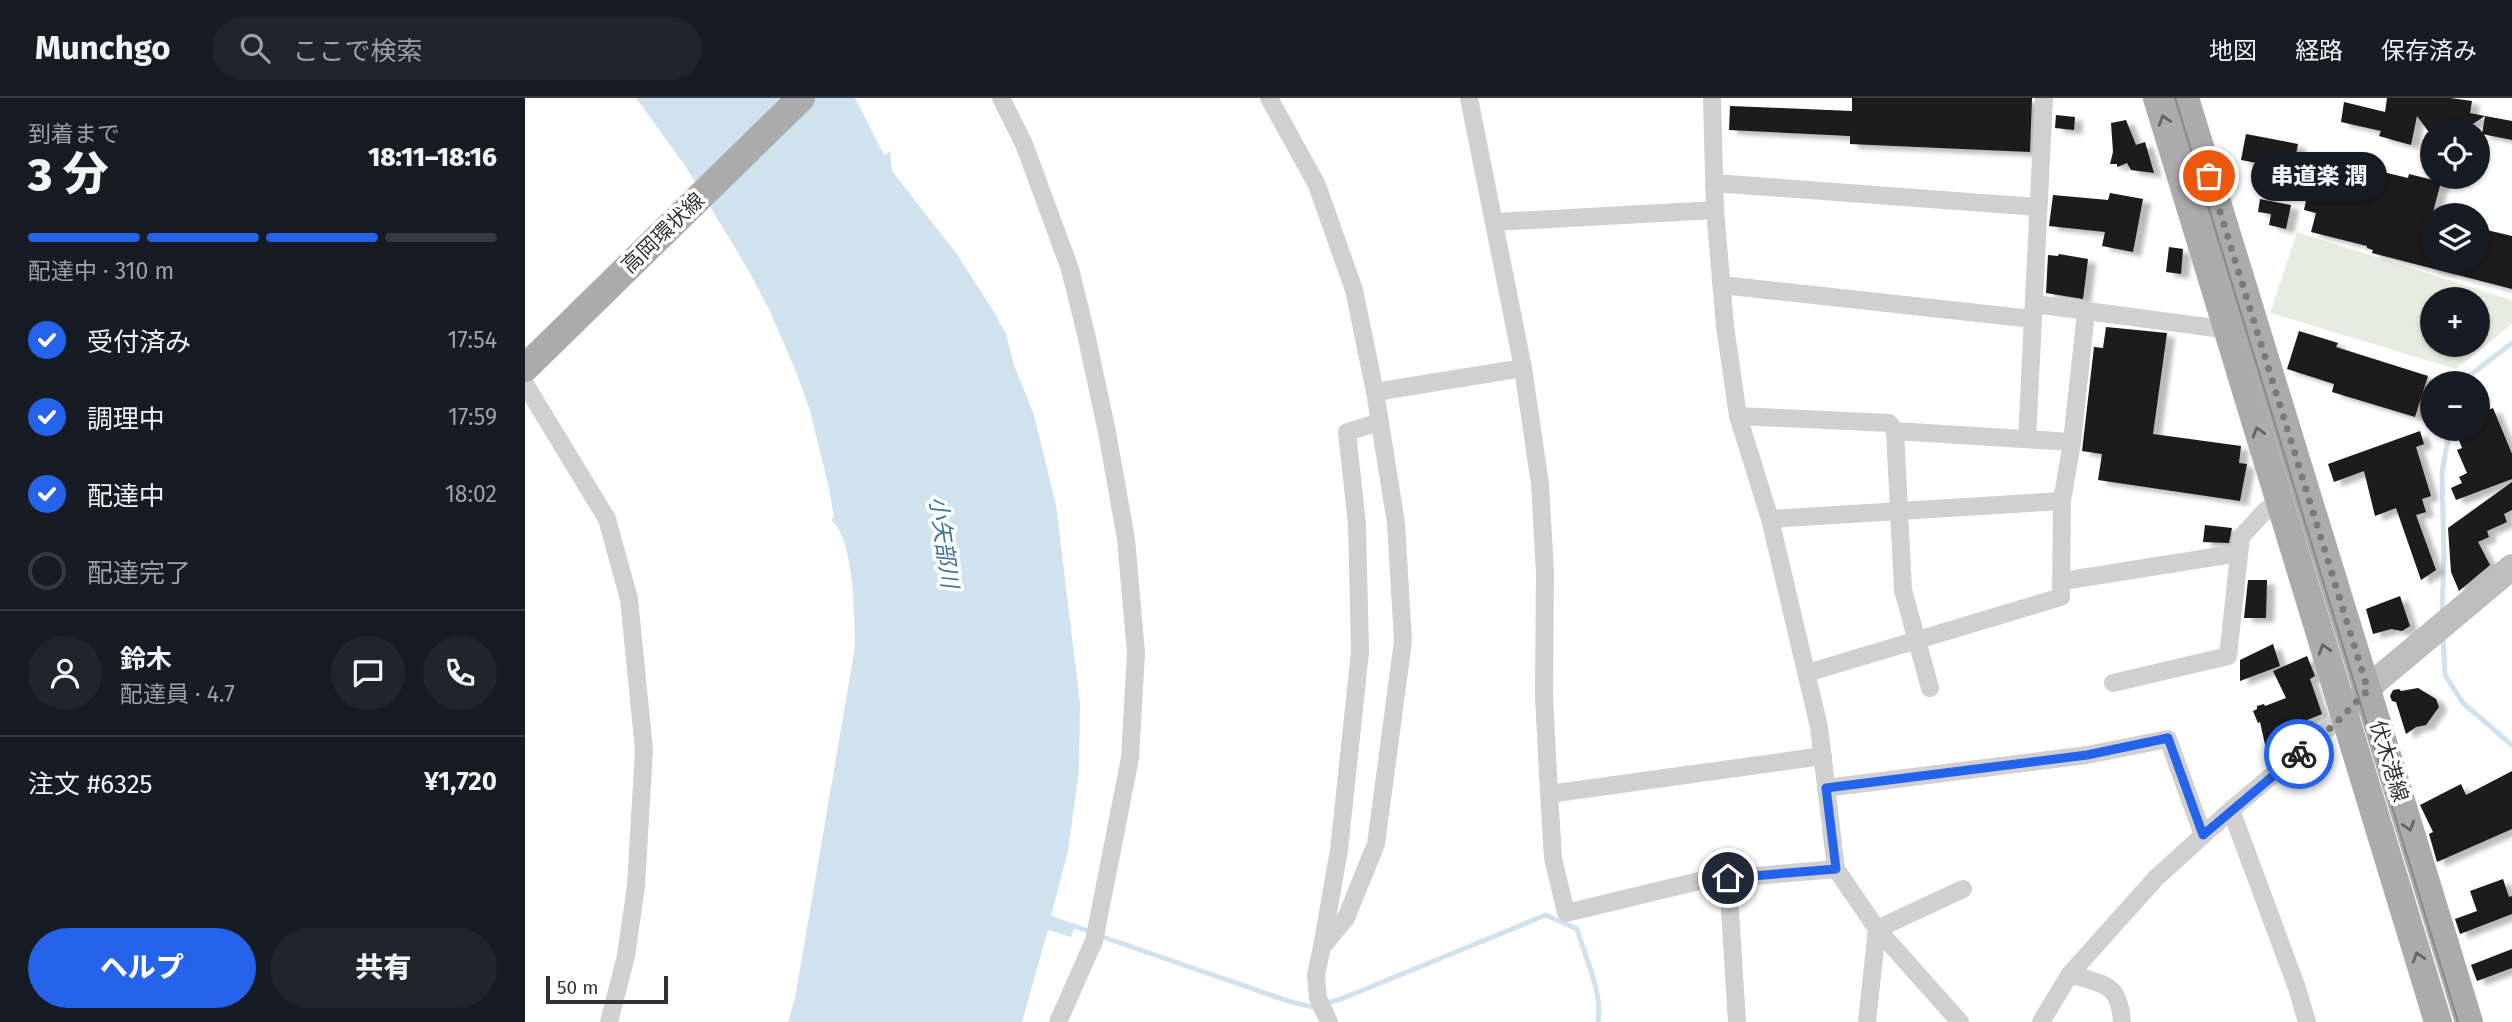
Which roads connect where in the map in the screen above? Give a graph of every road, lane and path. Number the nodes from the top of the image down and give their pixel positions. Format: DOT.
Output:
graph roads {
  1 [pos="801,98"];
  2 [pos="1001,98"];
  3 [pos="1013,98"];
  4 [pos="1269,98"];
  5 [pos="1469,98"];
  6 [pos="1712,98"];
  7 [pos="2044,98"];
  8 [pos="2157,98"];
  9 [pos="2185,98"];
  10 [pos="1024,144"];
  11 [pos="1714,184"];
  12 [pos="2038,207"];
  13 [pos="1715,210"];
  14 [pos="1495,222"];
  15 [pos="1722,285"];
  16 [pos="2033,311"];
  17 [pos="2086,312"];
  18 [pos="2227,327"];
  19 [pos="525,368"];
  20 [pos="1523,368"];
  21 [pos="525,384"];
  22 [pos="1375,393"];
  23 [pos="1738,416"];
  24 [pos="1380,422"];
  25 [pos="1895,431"];
  26 [pos="2027,439"];
  27 [pos="2072,442"];
  28 [pos="2062,501"];
  29 [pos="2280,502"];
  30 [pos="1897,511"];
  31 [pos="1770,519"];
  32 [pos="2239,553"];
  33 [pos="2512,567"];
  34 [pos="2063,581"];
  35 [pos="1915,641"];
  36 [pos="1807,673"];
  37 [pos="2113,683"];
  38 [pos="1930,688"];
  39 [pos="2368,690"];
  40 [pos="2344,715"];
  41 [pos="1823,756"];
  42 [pos="1826,788"];
  43 [pos="1549,794"];
  44 [pos="2231,810"];
  45 [pos="2203,835"];
  46 [pos="1836,869"];
  47 [pos="1728,878"];
  48 [pos="1963,888"];
  49 [pos="1877,929"];
  50 [pos="1322,947"];
  51 [pos="2070,974"];
  52 [pos="609,1022"];
  53 [pos="1058,1022"];
  54 [pos="1329,1022"];
  55 [pos="1737,1022"];
  56 [pos="1867,1022"];
  57 [pos="1960,1022"];
  58 [pos="2041,1022"];
  59 [pos="2122,1022"];
  60 [pos="2307,1022"];
  61 [pos="2438,1022"];
  62 [pos="2469,1022"];
  1 -- 19 [label="main road, 高岡環状線"];
  2 -- 10 [label="street"];
  3 -- 10 [label="street"];
  4 -- 22 [label="street"];
  5 -- 14 [label="street"];
  6 -- 11 [label="street"];
  7 -- 12 [label="street"];
  18 -- 8 [label="main road, 伏木港線, one-way"];
  9 -- 39 [label="main road, 伏木港線"];
  10 -- 53 [label="street"];
  11 -- 12 [label="street"];
  11 -- 13 [label="street"];
  12 -- 16 [label="street"];
  13 -- 14 [label="street"];
  13 -- 15 [label="street"];
  14 -- 20 [label="street"];
  15 -- 16 [label="street"];
  15 -- 23 [label="street"];
  16 -- 17 [label="street"];
  16 -- 26 [label="street"];
  17 -- 18 [label="street"];
  17 -- 27 [label="street"];
  29 -- 18 [label="main road, 伏木港線, one-way"];
  20 -- 22 [label="street"];
  20 -- 43 [label="street"];
  21 -- 52 [label="street"];
  22 -- 24 [label="street"];
  23 -- 25 [label="street"];
  23 -- 31 [label="street"];
  24 -- 50 [label="street"];
  24 -- 50 [label="street"];
  25 -- 26 [label="street"];
  25 -- 30 [label="street"];
  26 -- 27 [label="street"];
  27 -- 28 [label="street"];
  28 -- 30 [label="street"];
  28 -- 34 [label="street"];
  29 -- 32 [label="street"];
  40 -- 29 [label="main road, 伏木港線, one-way"];
  30 -- 31 [label="street"];
  30 -- 35 [label="street"];
  31 -- 36 [label="street"];
  32 -- 34 [label="street"];
  32 -- 37 [label="street"];
  33 -- 39 [label="main road"];
  34 -- 35 [label="street"];
  35 -- 36 [label="street"];
  35 -- 38 [label="street"];
  36 -- 41 [label="street"];
  39 -- 40 [label="main road"];
  39 -- 62 [label="main road, 伏木港線, one-way"];
  40 -- 44 [label="street"];
  61 -- 40 [label="main road, 伏木港線, one-way"];
  41 -- 42 [label="street"];
  41 -- 43 [label="street"];
  42 -- 45 [label="street"];
  42 -- 46 [label="street"];
  43 -- 47 [label="street"];
  44 -- 45 [label="street"];
  44 -- 60 [label="street"];
  45 -- 51 [label="street"];
  46 -- 47 [label="street"];
  46 -- 49 [label="street"];
  47 -- 55 [label="street"];
  48 -- 49 [label="street"];
  49 -- 56 [label="street"];
  49 -- 57 [label="street"];
  50 -- 54 [label="street"];
  51 -- 58 [label="street"];
  51 -- 59 [label="street"];
}
